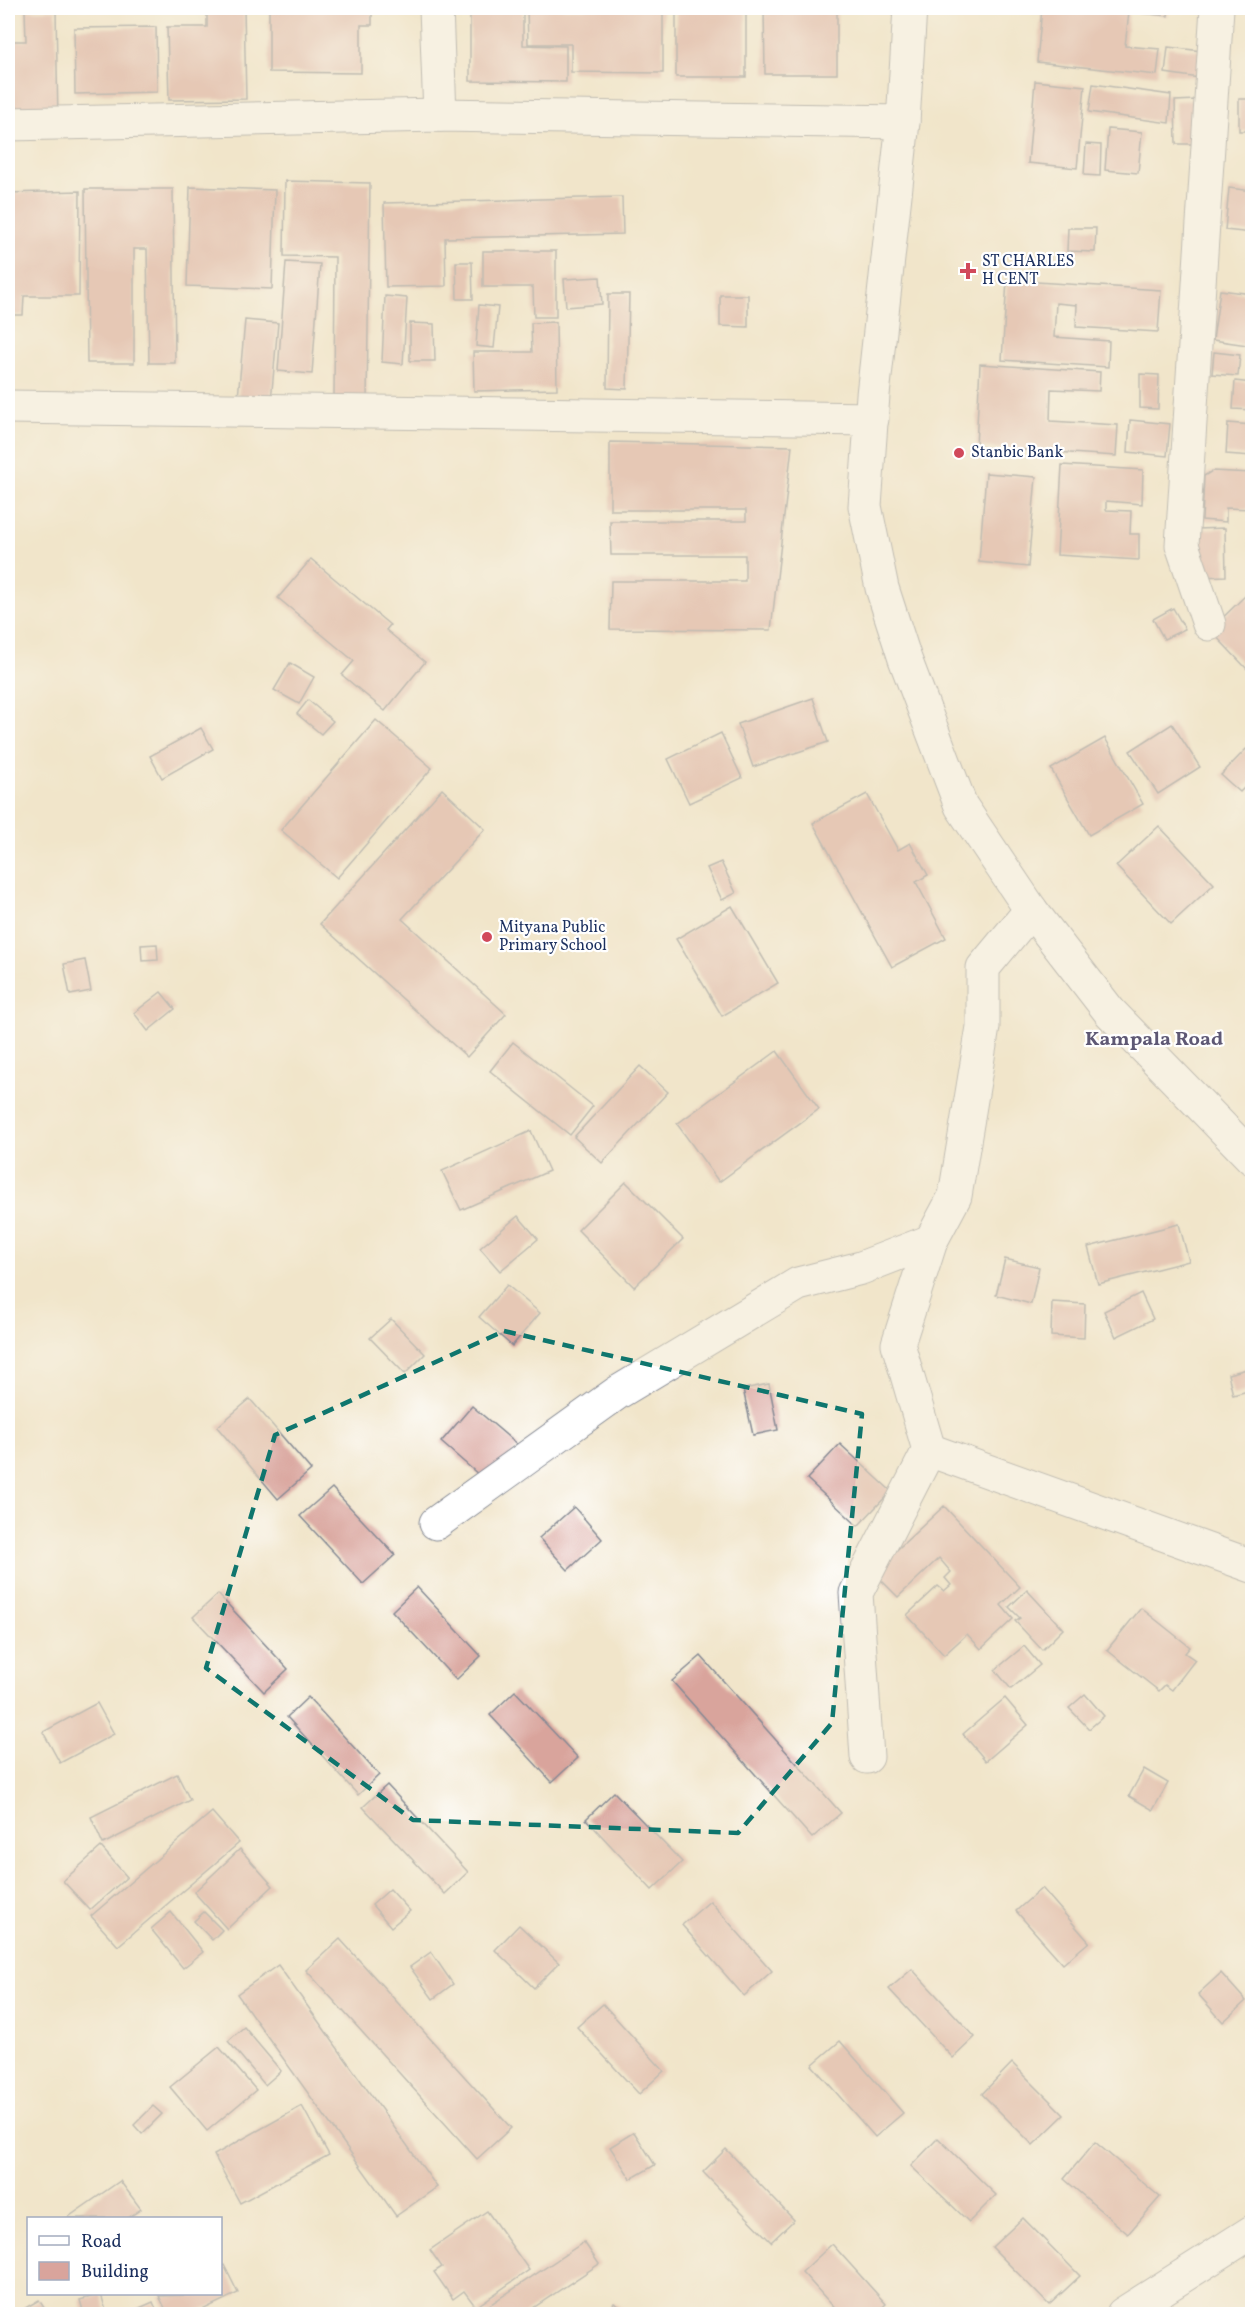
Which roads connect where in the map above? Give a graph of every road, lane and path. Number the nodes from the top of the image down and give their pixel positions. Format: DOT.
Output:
graph roads {
  1 [pos="436,8"];
  2 [pos="910,8"];
  3 [pos="1216,8"];
  4 [pos="440,114"];
  5 [pos="903,122"];
  6 [pos="8,124"];
  7 [pos="8,407"];
  8 [pos="872,419"];
  9 [pos="1209,624"];
  10 [pos="1032,910"];
  11 [pos="1252,1158"];
  12 [pos="931,1241"];
  13 [pos="928,1450"];
  14 [pos="436,1523"];
  15 [pos="1252,1566"];
  16 [pos="867,1757"];
  17 [pos="1252,2232"];
  18 [pos="1124,2314"];
  1 -- 4 [label="street"];
  2 -- 5 [label="street"];
  3 -- 9 [label="street"];
  4 -- 5 [label="street"];
  4 -- 6 [label="street"];
  5 -- 8 [label="street"];
  7 -- 8 [label="street"];
  8 -- 10 [label="street"];
  10 -- 11 [label="street"];
  10 -- 12 [label="street"];
  12 -- 13 [label="street"];
  12 -- 14 [label="street"];
  13 -- 15 [label="street"];
  13 -- 16 [label="street"];
  17 -- 18 [label="street"];
}
